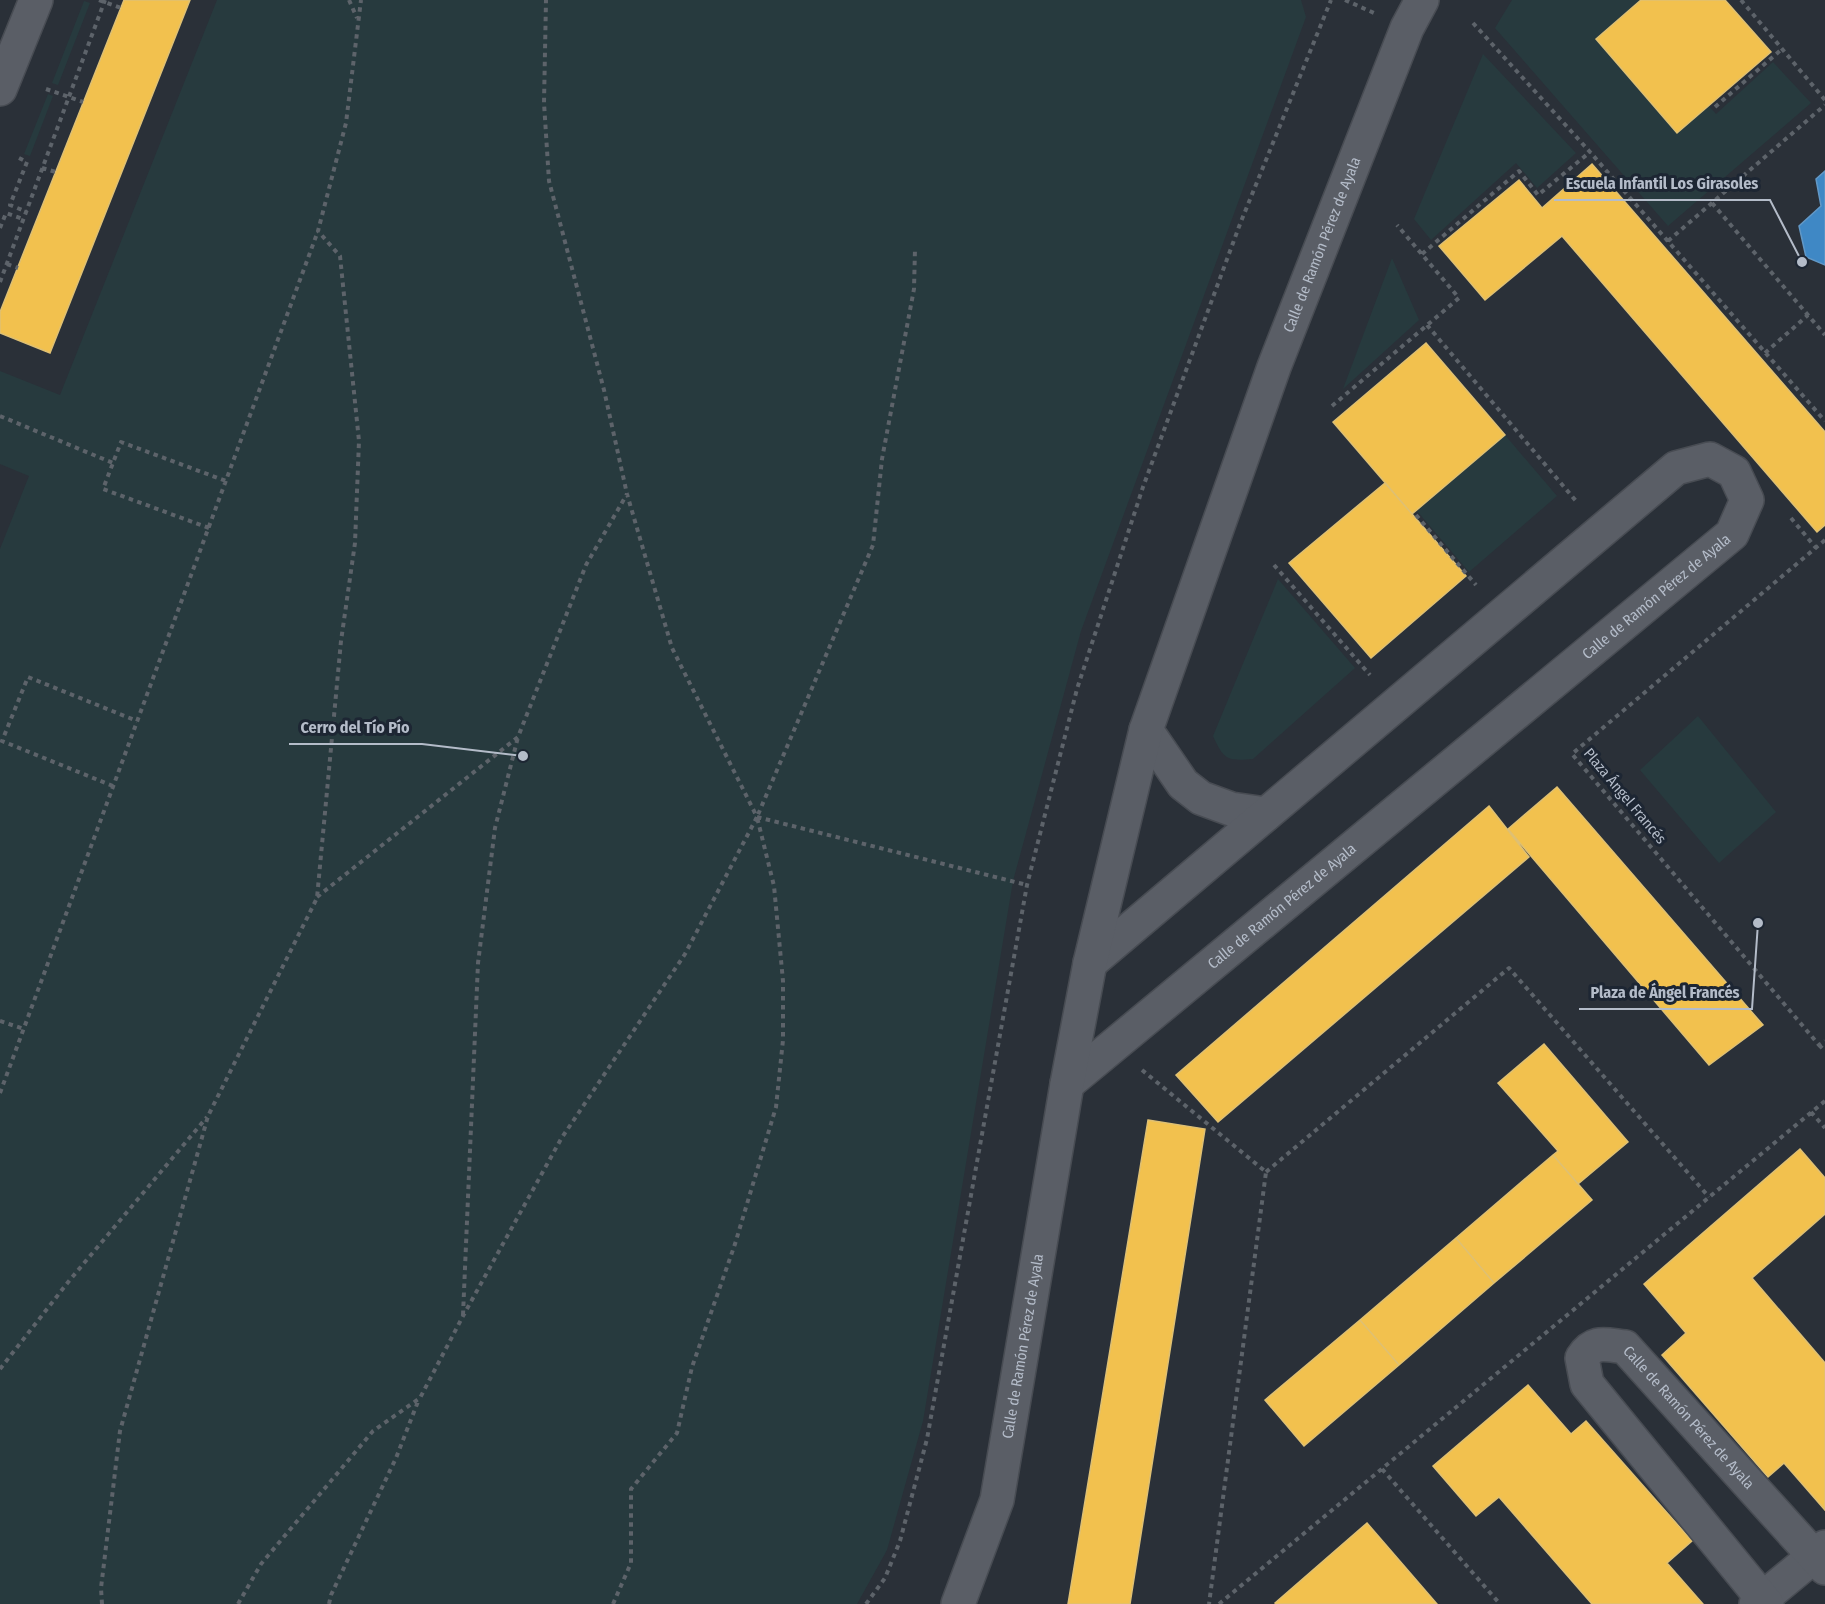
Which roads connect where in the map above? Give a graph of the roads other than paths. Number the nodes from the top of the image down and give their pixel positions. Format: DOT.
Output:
graph roads {
  1 [pos="36,0"];
  2 [pos="1422,0"];
  3 [pos="0,89"];
  4 [pos="1146,730"];
  5 [pos="1266,814"];
  6 [pos="1090,963"];
  7 [pos="1067,1084"];
  8 [pos="1822,1557"];
  9 [pos="1762,1602"];
  10 [pos="958,1604"];
  1 -- 3 [label="street"];
  2 -- 4 [label="street, Calle de Ramón Pérez de Ayala"];
  4 -- 5 [label="street"];
  4 -- 6 [label="street, Calle de Ramón Pérez de Ayala"];
  5 -- 6 [label="street, Calle de Ramón Pérez de Ayala"];
  5 -- 7 [label="street, Calle de Ramón Pérez de Ayala"];
  6 -- 7 [label="street, Calle de Ramón Pérez de Ayala"];
  7 -- 10 [label="street, Calle de Ramón Pérez de Ayala"];
  8 -- 9 [label="street"];
  8 -- 9 [label="street, Calle de Ramón Pérez de Ayala"];
}
